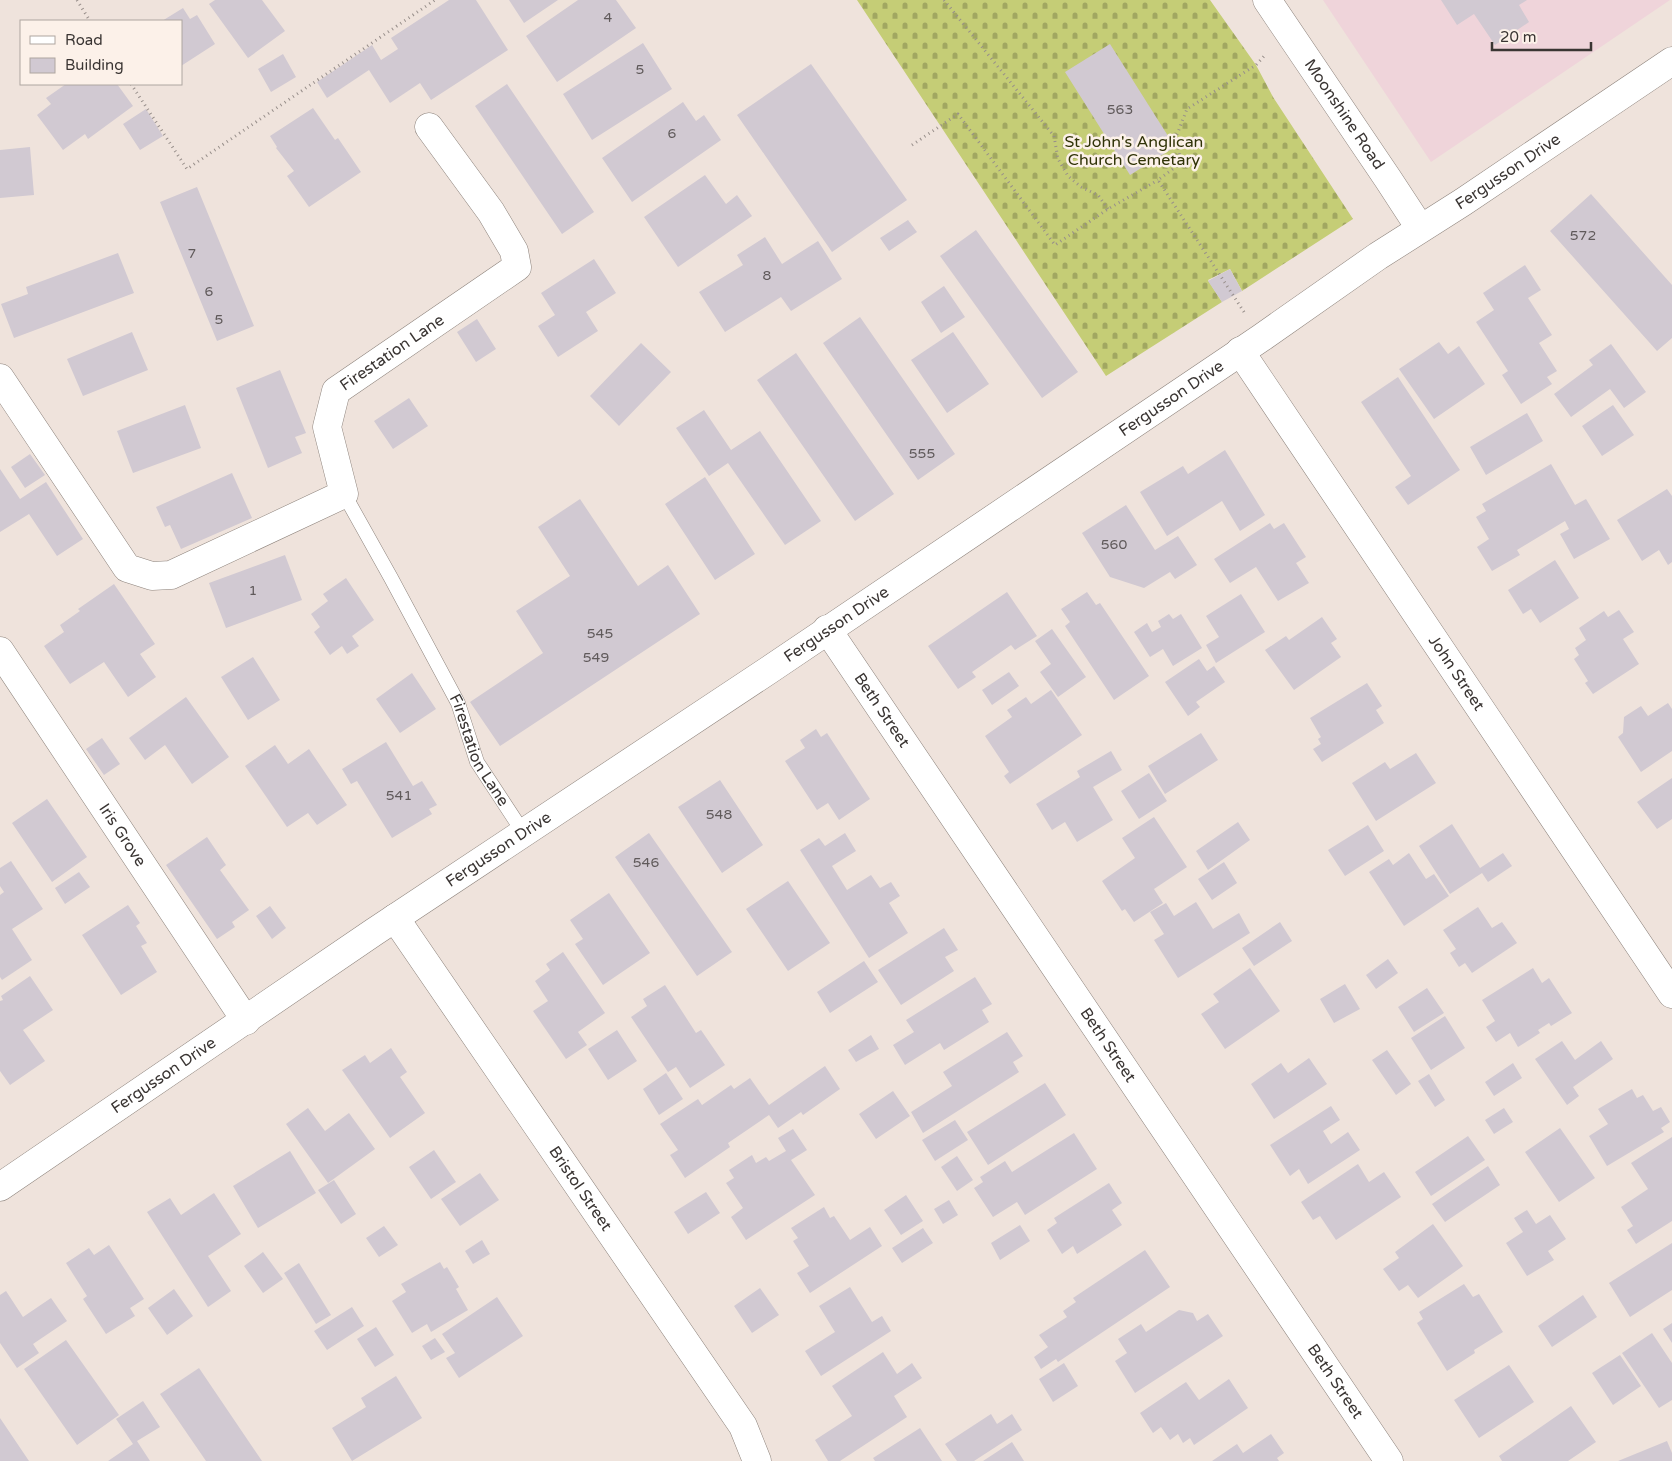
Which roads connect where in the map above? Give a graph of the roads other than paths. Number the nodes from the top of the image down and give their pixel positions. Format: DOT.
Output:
graph roads {
  1 [pos="1267,0"];
  2 [pos="1672,61"];
  3 [pos="429,127"];
  4 [pos="1420,228"];
  5 [pos="1250,345"];
  6 [pos="0,378"];
  7 [pos="344,494"];
  8 [pos="827,630"];
  9 [pos="0,651"];
  10 [pos="524,832"];
  11 [pos="395,918"];
  12 [pos="1672,994"];
  13 [pos="246,1021"];
  14 [pos="0,1187"];
  15 [pos="757,1461"];
  16 [pos="1389,1461"];
  1 -- 4 [label="street, Moonshine Road"];
  2 -- 4 [label="street, Fergusson Drive"];
  3 -- 7 [label="street, Firestation Lane"];
  4 -- 5 [label="street, Fergusson Drive"];
  5 -- 8 [label="street, Fergusson Drive"];
  5 -- 12 [label="street, John Street"];
  6 -- 7 [label="street"];
  7 -- 10 [label="lane, Firestation Lane"];
  8 -- 10 [label="street, Fergusson Drive"];
  8 -- 16 [label="street, Beth Street"];
  9 -- 13 [label="street, Iris Grove"];
  10 -- 11 [label="street, Fergusson Drive"];
  11 -- 13 [label="street, Fergusson Drive"];
  11 -- 15 [label="street, Bristol Street"];
  13 -- 14 [label="street, Fergusson Drive"];
}
